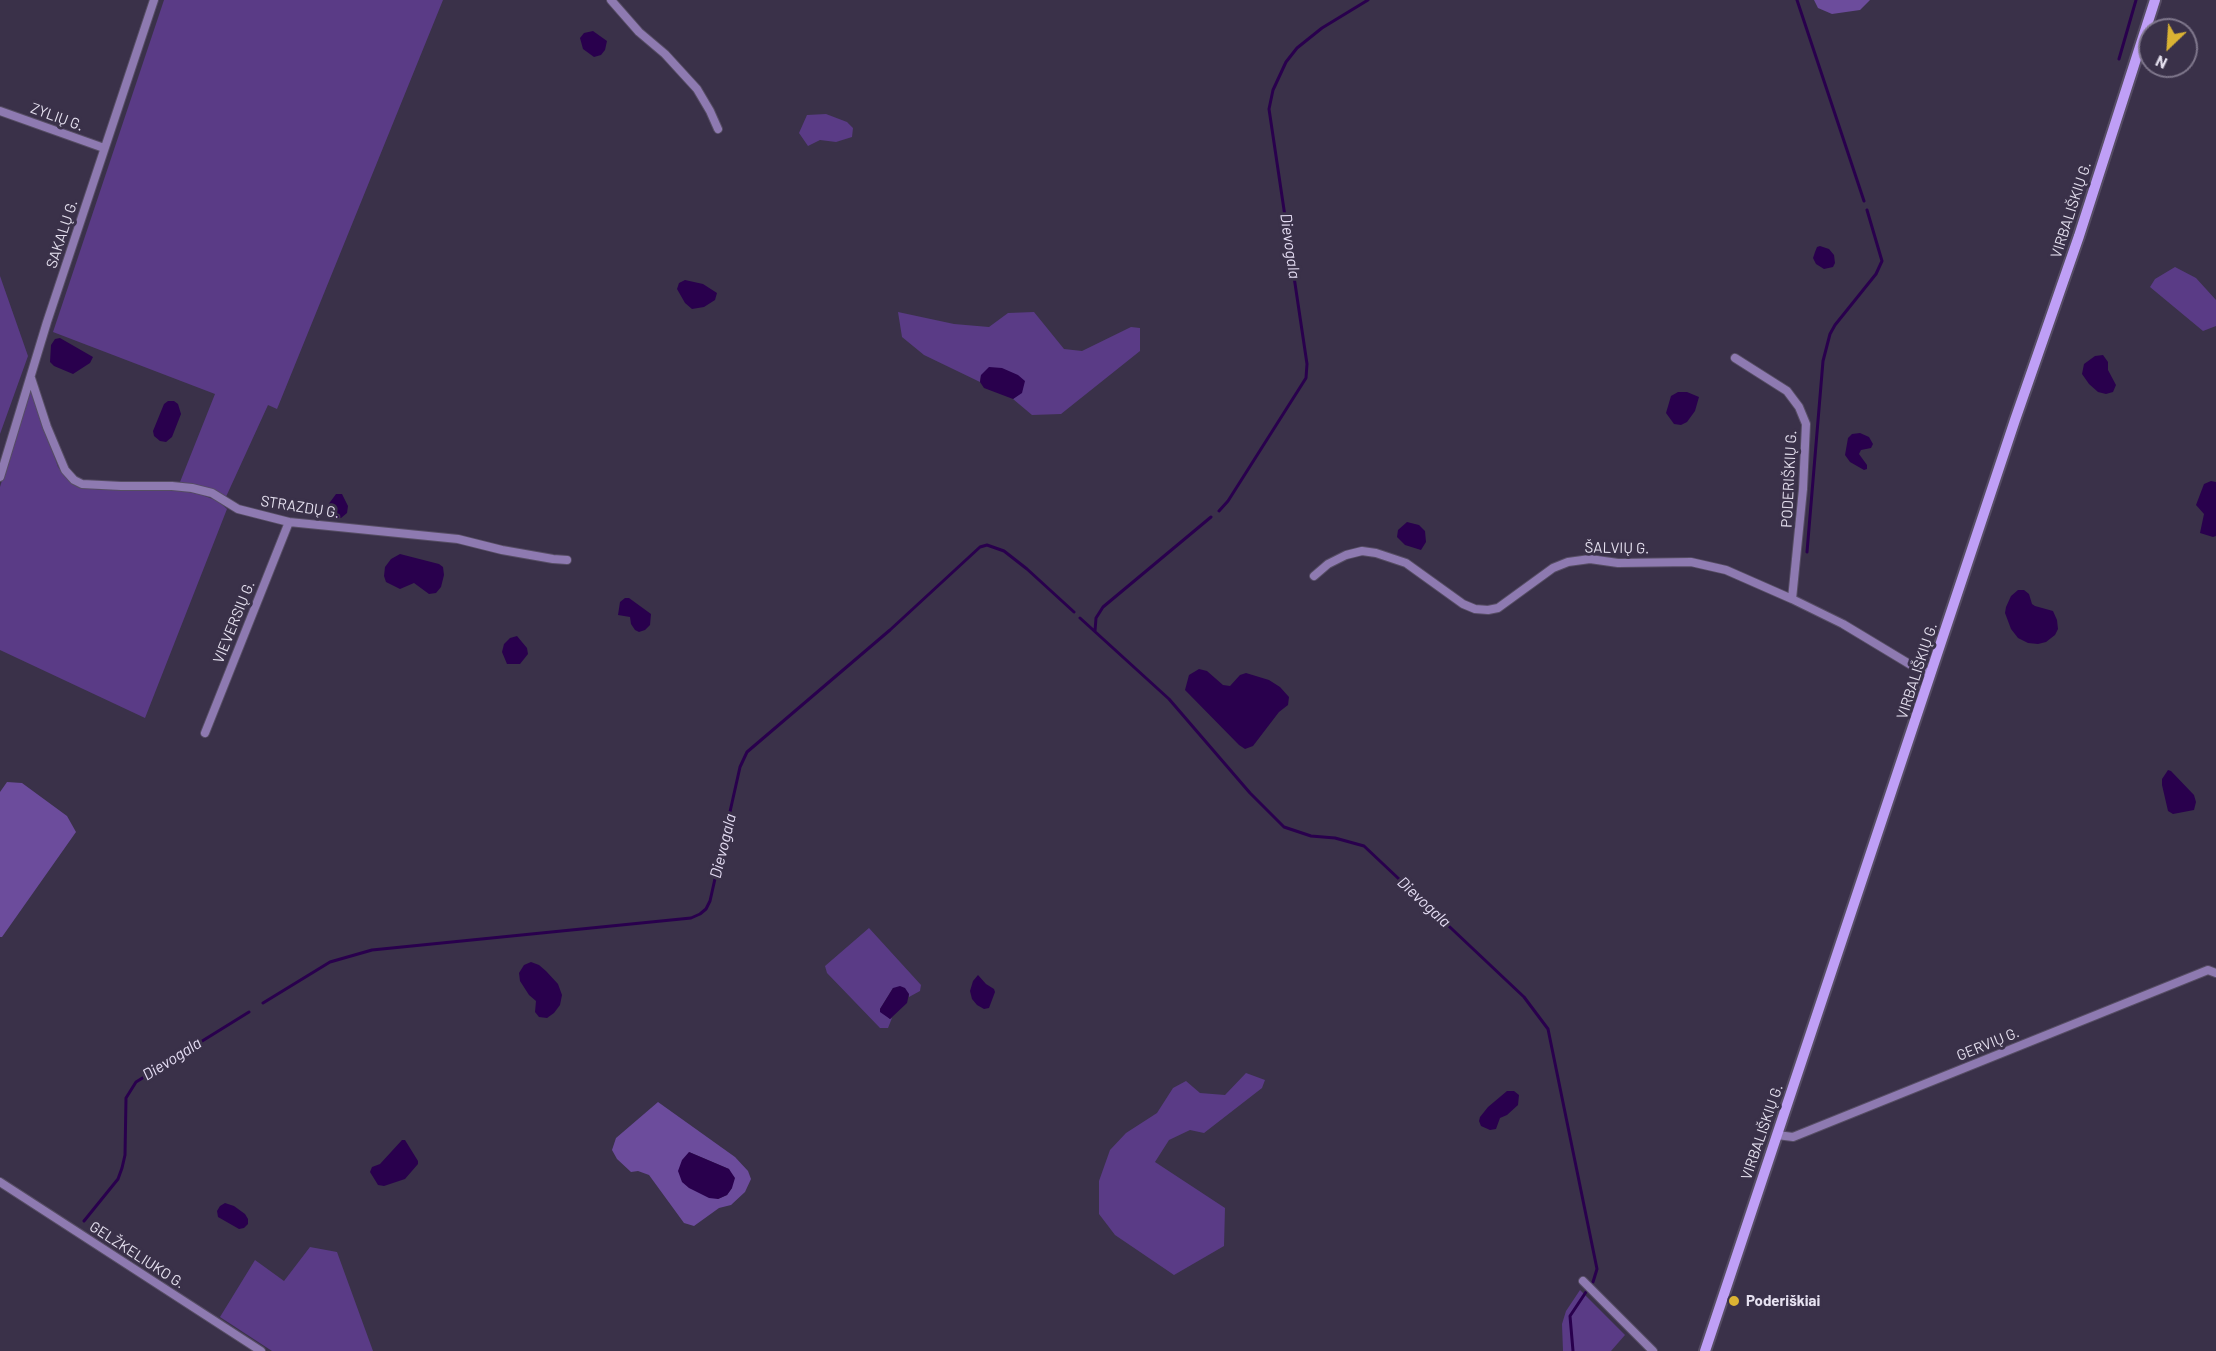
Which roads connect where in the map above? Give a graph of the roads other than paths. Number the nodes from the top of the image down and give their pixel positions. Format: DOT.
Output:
graph roads {
  1 [pos="154,0"];
  2 [pos="611,0"];
  3 [pos="2155,0"];
  4 [pos="0,111"];
  5 [pos="718,129"];
  6 [pos="104,148"];
  7 [pos="1735,358"];
  8 [pos="32,378"];
  9 [pos="0,477"];
  10 [pos="289,522"];
  11 [pos="567,560"];
  12 [pos="1314,576"];
  13 [pos="1792,599"];
  14 [pos="1931,674"];
  15 [pos="205,733"];
  16 [pos="2212,972"];
  17 [pos="1777,1135"];
  18 [pos="0,1182"];
  19 [pos="1583,1281"];
  20 [pos="261,1351"];
  21 [pos="1653,1351"];
  22 [pos="1705,1351"];
  1 -- 6 [label="street, SAKALŲ G."];
  2 -- 5 [label="street"];
  3 -- 14 [label="main road, VIRBALIŠKIŲ G."];
  4 -- 6 [label="street, ZYLIŲ G."];
  6 -- 8 [label="street, SAKALŲ G."];
  7 -- 13 [label="street, PODERIŠKIŲ G."];
  8 -- 9 [label="street, SAKALŲ G."];
  8 -- 10 [label="street, STRAZDŲ G."];
  10 -- 11 [label="street, STRAZDŲ G."];
  10 -- 15 [label="street, VIEVERSIŲ G."];
  12 -- 13 [label="street, ŠALVIŲ G."];
  13 -- 14 [label="street, ŠALVIŲ G."];
  14 -- 17 [label="main road, VIRBALIŠKIŲ G."];
  16 -- 17 [label="street, GERVIŲ G."];
  17 -- 22 [label="main road, VIRBALIŠKIŲ G."];
  18 -- 20 [label="street, GELŽKELIUKO G."];
  19 -- 21 [label="street"];
}
